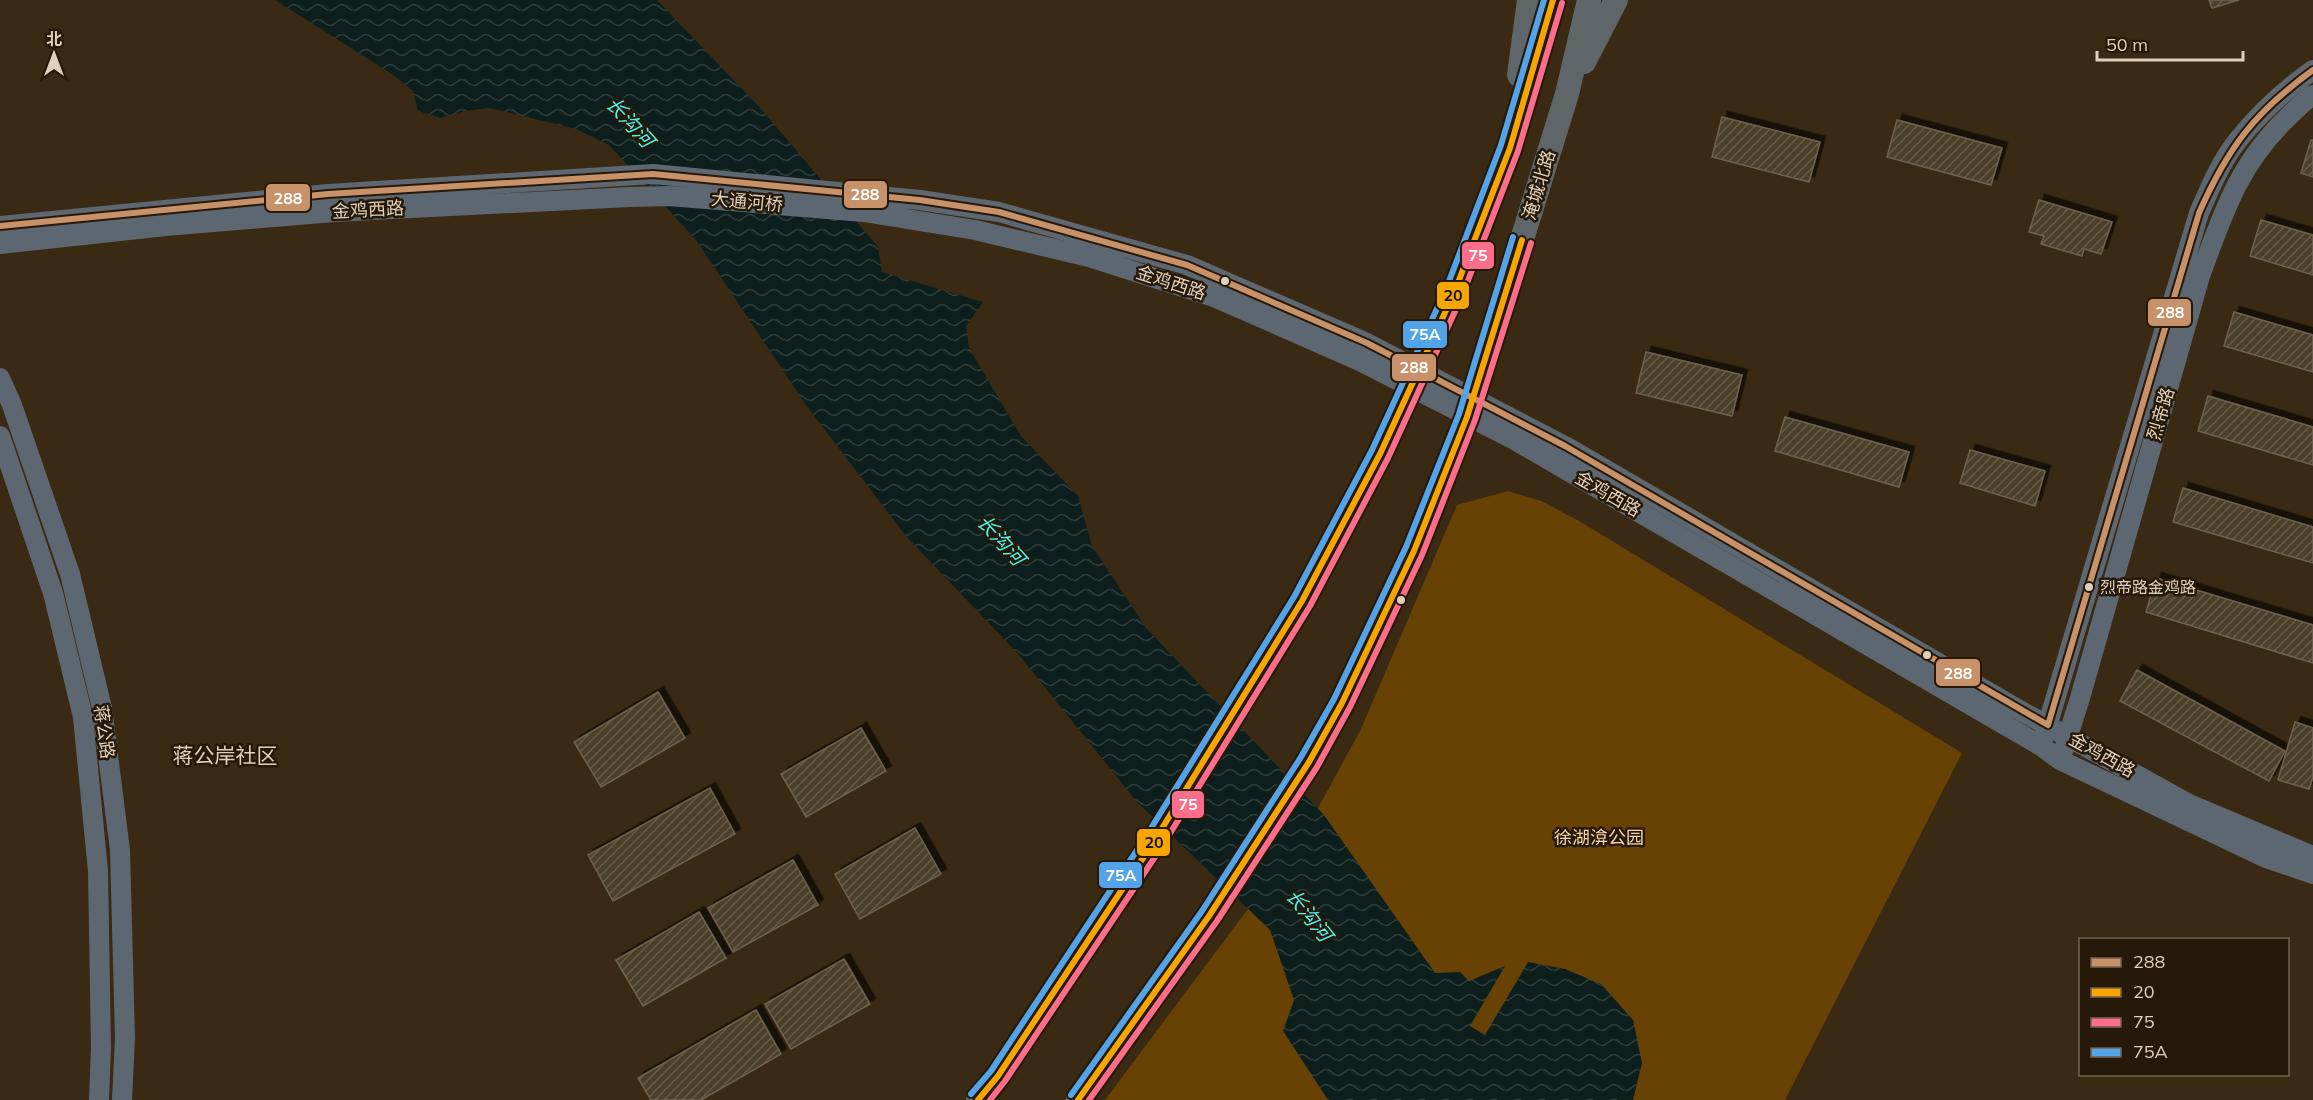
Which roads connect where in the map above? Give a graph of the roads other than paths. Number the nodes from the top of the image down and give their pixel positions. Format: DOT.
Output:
graph roads {
  1 [pos="1529,0"];
  2 [pos="1553,0"];
  3 [pos="1589,0"];
  4 [pos="1616,0"];
  5 [pos="2313,70"];
  6 [pos="1567,94"];
  7 [pos="2313,95"];
  8 [pos="1510,148"];
  9 [pos="620,175"];
  10 [pos="848,194"];
  11 [pos="630,197"];
  12 [pos="864,212"];
  13 [pos="0,226"];
  14 [pos="0,244"];
  15 [pos="0,378"];
  16 [pos="1414,378"];
  17 [pos="1470,408"];
  18 [pos="0,436"];
  19 [pos="2048,726"];
  20 [pos="2068,736"];
  21 [pos="2041,746"];
  22 [pos="2060,760"];
  23 [pos="2313,856"];
  24 [pos="2313,874"];
  25 [pos="99,1100"];
  26 [pos="122,1100"];
  27 [pos="978,1100"];
  28 [pos="1078,1100"];
  1 -- 8 [label="main road"];
  2 -- 8 [label="main road"];
  3 -- 6 [label="main road, 淹城北路"];
  4 -- 6 [label="main road"];
  5 -- 19 [label="street, 烈帝路"];
  6 -- 17 [label="main road, 淹城北路"];
  7 -- 20 [label="street, 烈帝路"];
  8 -- 16 [label="main road"];
  9 -- 10 [label="street, 大通河桥"];
  9 -- 13 [label="street, 金鸡西路"];
  10 -- 16 [label="street, 金鸡西路"];
  11 -- 12 [label="street, 大通河桥"];
  11 -- 14 [label="street, 金鸡西路"];
  12 -- 16 [label="street, 金鸡西路"];
  15 -- 26 [label="street, 蒋公路"];
  16 -- 17 [label="street, 金鸡西路"];
  16 -- 27 [label="main road"];
  17 -- 19 [label="street, 金鸡西路"];
  17 -- 21 [label="street, 金鸡西路"];
  17 -- 28 [label="main road, 淹城北路"];
  18 -- 25 [label="street, 蒋公路"];
  19 -- 20 [label="street, 金鸡西路"];
  19 -- 21 [label="street, 烈帝路"];
  20 -- 22 [label="street, 烈帝路"];
  20 -- 23 [label="street, 金鸡西路"];
  21 -- 22 [label="street, 金鸡西路"];
  22 -- 24 [label="street, 金鸡西路"];
}
